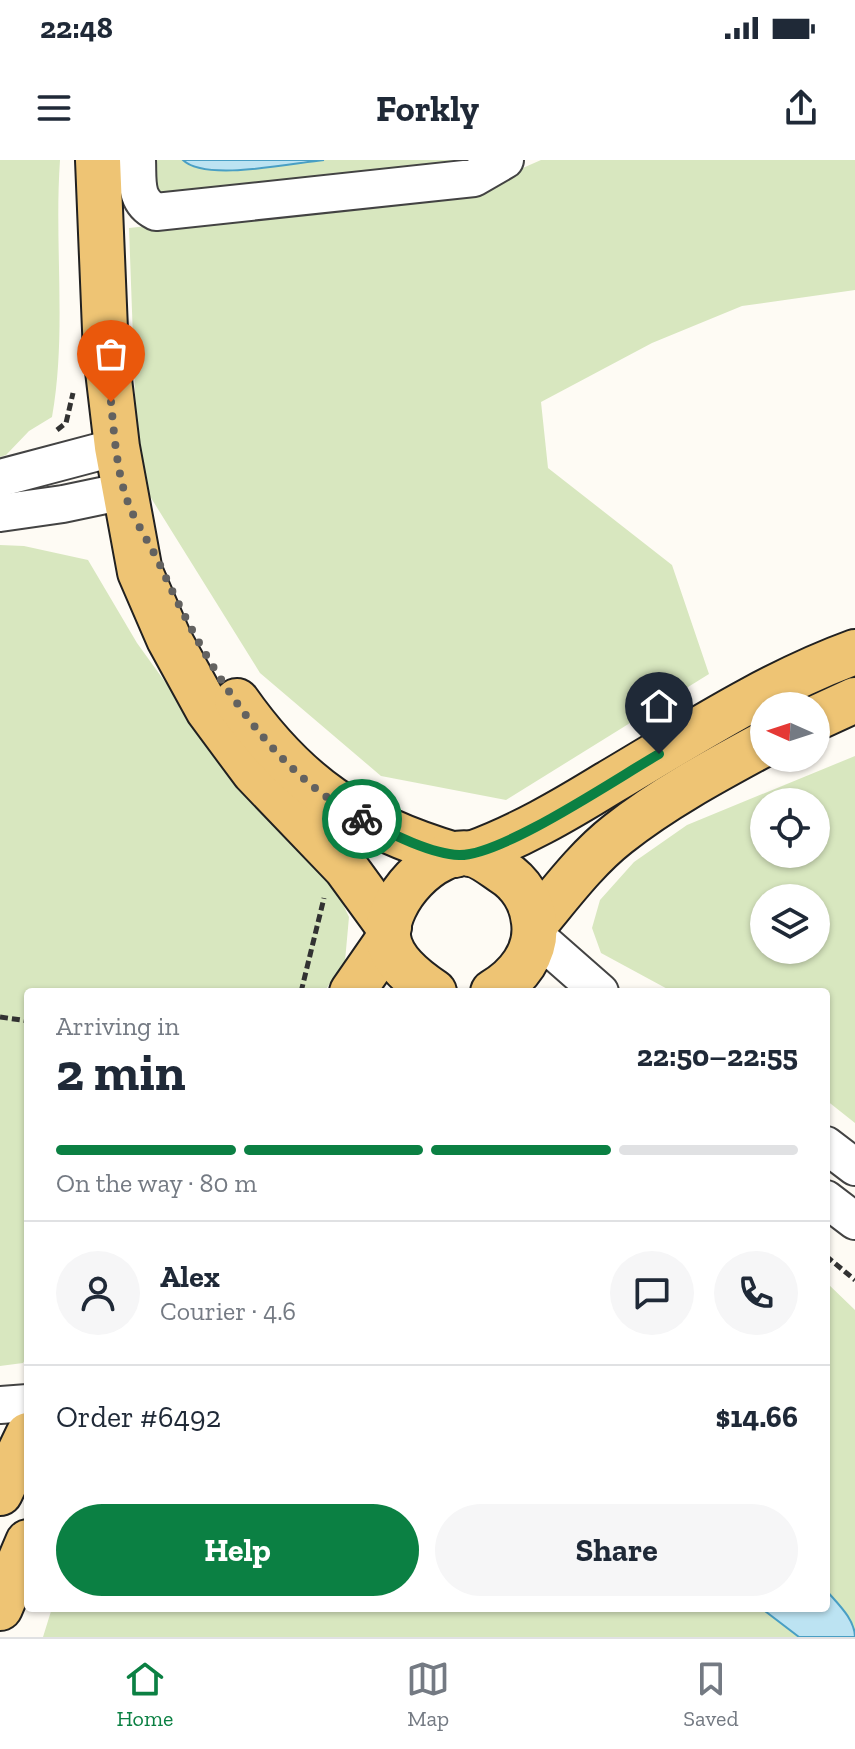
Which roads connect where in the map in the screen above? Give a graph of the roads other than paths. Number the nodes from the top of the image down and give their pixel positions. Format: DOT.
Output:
graph roads {
  1 [pos="98,160"];
  2 [pos="137,160"];
  3 [pos="505,160"];
  4 [pos="117,447"];
  5 [pos="0,478"];
  6 [pos="127,497"];
  7 [pos="0,513"];
  8 [pos="855,652"];
  9 [pos="855,700"];
  10 [pos="830,712"];
  11 [pos="750,752"];
  12 [pos="463,855"];
  13 [pos="534,929"];
  14 [pos="389,933"];
  15 [pos="355,988"];
  16 [pos="429,988"];
  17 [pos="499,988"];
  18 [pos="596,988"];
  19 [pos="830,1148"];
  20 [pos="855,1167"];
  21 [pos="830,1202"];
  22 [pos="855,1221"];
  23 [pos="24,1403"];
  24 [pos="0,1405"];
  25 [pos="24,1443"];
  26 [pos="0,1493"];
  27 [pos="24,1551"];
  28 [pos="0,1608"];
  1 -- 4 [label="main road"];
  2 -- 3 [label="street"];
  4 -- 5 [label="street"];
  4 -- 6 [label="main road"];
  6 -- 7 [label="street"];
  6 -- 12 [label="main road"];
  6 -- 14 [label="main road"];
  8 -- 12 [label="main road"];
  9 -- 10 [label="main road"];
  11 -- 13 [label="main road"];
  12 -- 13 [label="main road"];
  12 -- 14 [label="main road"];
  13 -- 17 [label="main road"];
  13 -- 18 [label="street"];
  14 -- 15 [label="main road"];
  14 -- 16 [label="main road"];
  19 -- 20 [label="street"];
  21 -- 22 [label="street"];
  23 -- 24 [label="street"];
  25 -- 26 [label="main road"];
  27 -- 28 [label="main road"];
}
